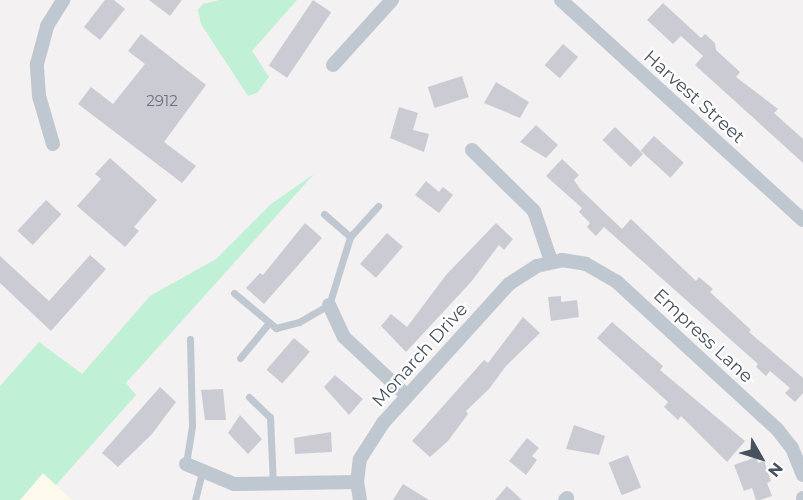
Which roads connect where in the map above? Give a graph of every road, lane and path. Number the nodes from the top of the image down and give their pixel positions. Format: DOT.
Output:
graph roads {
  1 [pos="63,0"];
  2 [pos="392,0"];
  3 [pos="561,0"];
  4 [pos="333,65"];
  5 [pos="53,144"];
  6 [pos="472,150"];
  7 [pos="378,206"];
  8 [pos="324,214"];
  9 [pos="803,220"];
  10 [pos="350,237"];
  11 [pos="551,261"];
  12 [pos="234,293"];
  13 [pos="329,305"];
  14 [pos="268,324"];
  15 [pos="190,339"];
  16 [pos="240,358"];
  17 [pos="407,396"];
  18 [pos="249,397"];
  19 [pos="186,464"];
  20 [pos="202,472"];
  21 [pos="803,475"];
  22 [pos="357,482"];
  23 [pos="273,485"];
  24 [pos="195,500"];
  25 [pos="360,500"];
  1 -- 5 [label="street"];
  2 -- 4 [label="street"];
  3 -- 9 [label="street, Harvest Street"];
  6 -- 11 [label="street"];
  7 -- 10 [label="lane"];
  8 -- 10 [label="lane"];
  10 -- 13 [label="lane"];
  11 -- 17 [label="street, Monarch Drive"];
  11 -- 21 [label="street, Empress Lane"];
  12 -- 14 [label="lane"];
  13 -- 14 [label="lane"];
  13 -- 17 [label="street"];
  14 -- 16 [label="lane"];
  15 -- 19 [label="lane"];
  17 -- 22 [label="street, Monarch Drive"];
  18 -- 23 [label="lane"];
  19 -- 20 [label="street"];
  20 -- 23 [label="street"];
  20 -- 24 [label="lane"];
  22 -- 23 [label="street"];
  22 -- 25 [label="street, Monarch Drive"];
}
